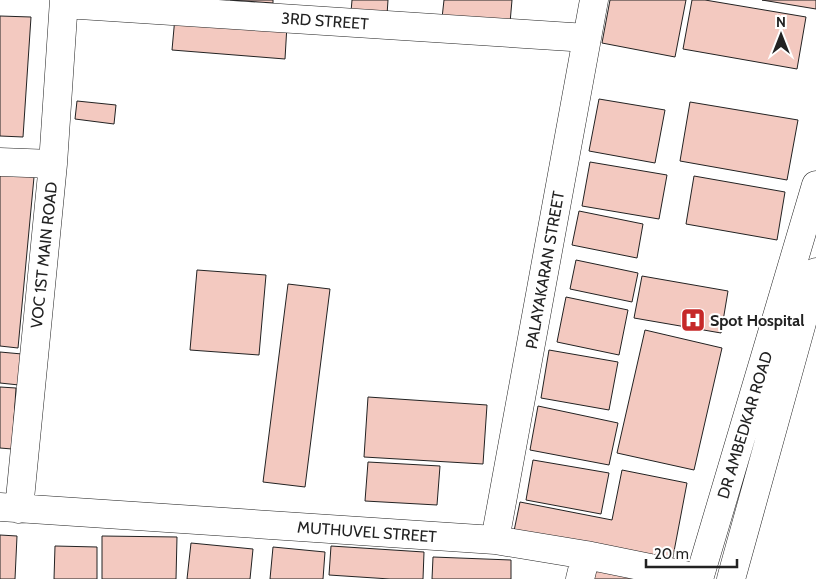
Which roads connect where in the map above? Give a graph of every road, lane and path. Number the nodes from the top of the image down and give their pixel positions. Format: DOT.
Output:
graph roads {
  1 [pos="594,0"];
  2 [pos="64,2"];
  3 [pos="587,38"];
  4 [pos="0,162"];
  5 [pos="54,164"];
  6 [pos="816,185"];
  7 [pos="816,272"];
  8 [pos="9,508"];
  9 [pos="495,540"];
  10 [pos="583,567"];
  11 [pos="699,578"];
  12 [pos="731,579"];
  13 [pos="736,579"];
  1 -- 3 [label="street, PALAYAKARAN STREET"];
  2 -- 3 [label="street, 3RD STREET"];
  2 -- 5 [label="street, VOC 1ST MAIN ROAD"];
  3 -- 9 [label="street, PALAYAKARAN STREET"];
  4 -- 5 [label="street"];
  5 -- 8 [label="street, VOC 1ST MAIN ROAD"];
  6 -- 11 [label="street, DR AMBEDKAR ROAD"];
  7 -- 12 [label="street, DR AMBEDKAR ROAD"];
  8 -- 9 [label="street, MUTHUVEL STREET"];
  9 -- 10 [label="street, MUTHUVEL STREET"];
  10 -- 11 [label="street, MUTHUVEL STREET"];
  11 -- 12 [label="street, MUTHUVEL STREET"];
  12 -- 13 [label="street, MUTHUVEL STREET"];
}
